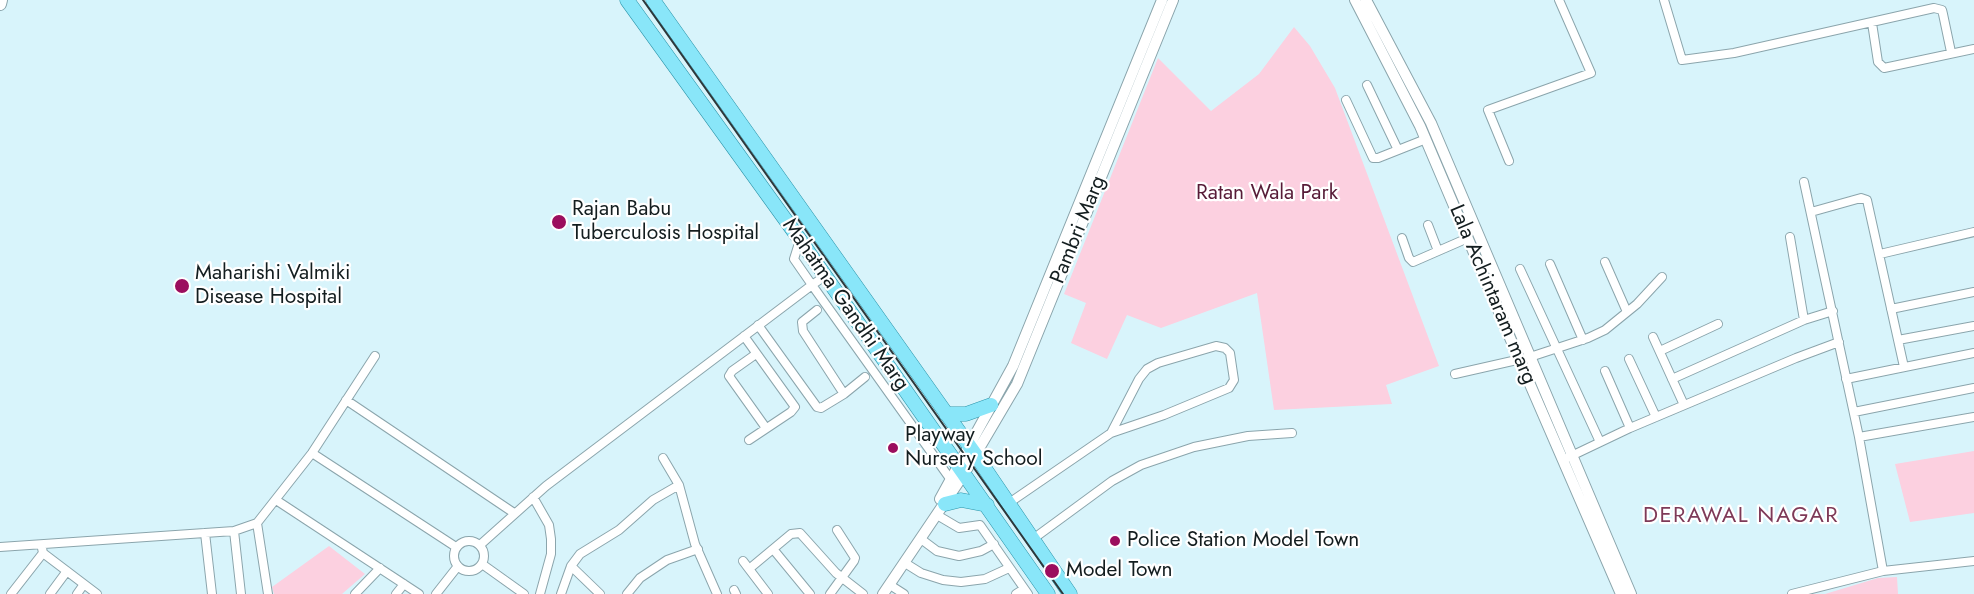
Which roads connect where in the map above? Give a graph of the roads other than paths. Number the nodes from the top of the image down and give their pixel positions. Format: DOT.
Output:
graph roads {
  1 [pos="627,0"];
  2 [pos="653,0"];
  3 [pos="1162,0"];
  4 [pos="1173,0"];
  5 [pos="1355,0"];
  6 [pos="1366,0"];
  7 [pos="1559,0"];
  8 [pos="1664,0"];
  9 [pos="1872,23"];
  10 [pos="1974,49"];
  11 [pos="1951,52"];
  12 [pos="1366,85"];
  13 [pos="1346,100"];
  14 [pos="1426,140"];
  15 [pos="1398,150"];
  16 [pos="1509,160"];
  17 [pos="1804,182"];
  18 [pos="1087,197"];
  19 [pos="1811,212"];
  20 [pos="1428,225"];
  21 [pos="1974,232"];
  22 [pos="1790,237"];
  23 [pos="1402,238"];
  24 [pos="1468,238"];
  25 [pos="800,240"];
  26 [pos="1438,251"];
  27 [pos="1880,254"];
  28 [pos="1605,262"];
  29 [pos="1550,264"];
  30 [pos="1520,269"];
  31 [pos="825,276"];
  32 [pos="1662,277"];
  33 [pos="812,285"];
  34 [pos="1974,292"];
  35 [pos="1891,309"];
  36 [pos="817,310"];
  37 [pos="1833,311"];
  38 [pos="1627,312"];
  39 [pos="1804,320"];
  40 [pos="1718,324"];
  41 [pos="758,325"];
  42 [pos="1974,326"];
  43 [pos="744,336"];
  44 [pos="1653,337"];
  45 [pos="1583,340"];
  46 [pos="1898,340"];
  47 [pos="1839,342"];
  48 [pos="1556,348"];
  49 [pos="1660,351"];
  50 [pos="1974,353"];
  51 [pos="756,354"];
  52 [pos="375,356"];
  53 [pos="1530,357"];
  54 [pos="1519,359"];
  55 [pos="1629,359"];
  56 [pos="1904,368"];
  57 [pos="1605,371"];
  58 [pos="1455,374"];
  59 [pos="865,377"];
  60 [pos="1672,379"];
  61 [pos="1846,379"];
  62 [pos="1974,388"];
  63 [pos="844,394"];
  64 [pos="346,400"];
  65 [pos="991,405"];
  66 [pos="1684,405"];
  67 [pos="1854,412"];
  68 [pos="946,414"];
  69 [pos="1656,417"];
  70 [pos="1974,417"];
  71 [pos="766,428"];
  72 [pos="1630,428"];
  73 [pos="1111,433"];
  74 [pos="1292,433"];
  75 [pos="1859,437"];
  76 [pos="749,440"];
  77 [pos="1600,442"];
  78 [pos="972,450"];
  79 [pos="312,453"];
  80 [pos="663,458"];
  81 [pos="1568,458"];
  82 [pos="961,470"];
  83 [pos="951,480"];
  84 [pos="679,484"];
  85 [pos="532,497"];
  86 [pos="276,500"];
  87 [pos="1009,503"];
  88 [pos="988,506"];
  89 [pos="941,510"];
  90 [pos="514,513"];
  91 [pos="257,523"];
  92 [pos="979,524"];
  93 [pos="837,530"];
  94 [pos="234,531"];
  95 [pos="205,533"];
  96 [pos="1033,539"];
  97 [pos="921,540"];
  98 [pos="994,544"];
  99 [pos="480,545"];
  100 [pos="0,547"];
  101 [pos="456,547"];
  102 [pos="42,549"];
  103 [pos="698,549"];
  104 [pos="773,549"];
  105 [pos="1974,561"];
  106 [pos="905,563"];
  107 [pos="482,564"];
  108 [pos="458,566"];
  109 [pos="571,566"];
  110 [pos="380,568"];
  111 [pos="1010,568"];
  112 [pos="67,571"];
  113 [pos="1883,571"];
  114 [pos="1617,572"];
  115 [pos="842,578"];
  116 [pos="84,584"];
  117 [pos="404,584"];
  118 [pos="887,589"];
  119 [pos="1026,592"];
  120 [pos="520,593"];
  121 [pos="11,594"];
  122 [pos="50,594"];
  123 [pos="77,594"];
  124 [pos="97,594"];
  125 [pos="212,594"];
  126 [pos="241,594"];
  127 [pos="268,594"];
  128 [pos="355,594"];
  129 [pos="396,594"];
  130 [pos="419,594"];
  131 [pos="436,594"];
  132 [pos="540,594"];
  133 [pos="561,594"];
  134 [pos="600,594"];
  135 [pos="627,594"];
  136 [pos="717,594"];
  137 [pos="768,594"];
  138 [pos="810,594"];
  139 [pos="830,594"];
  140 [pos="863,594"];
  141 [pos="876,594"];
  142 [pos="904,594"];
  143 [pos="1016,594"];
  144 [pos="1048,594"];
  145 [pos="1070,594"];
  146 [pos="1621,594"];
  147 [pos="1631,594"];
  148 [pos="1792,594"];
  1 -- 25 [label="main road, Mahatma Gandhi Marg"];
  2 -- 68 [label="main road, Mahatma Gandhi Marg"];
  3 -- 18 [label="street, Pambri Marg"];
  4 -- 18 [label="street, Pambri Marg"];
  5 -- 14 [label="street, Lala Achintaram marg"];
  6 -- 53 [label="street, Lala Achintaram marg"];
  7 -- 16 [label="street"];
  8 -- 9 [label="street"];
  9 -- 11 [label="street"];
  9 -- 11 [label="street"];
  10 -- 11 [label="street"];
  12 -- 15 [label="street"];
  13 -- 15 [label="street"];
  14 -- 15 [label="street"];
  14 -- 24 [label="street, Lala Achintaram marg"];
  17 -- 19 [label="street"];
  18 -- 65 [label="street, Pambri Marg"];
  18 -- 78 [label="street, Pambri Marg"];
  19 -- 27 [label="street"];
  19 -- 37 [label="street"];
  20 -- 26 [label="street"];
  21 -- 27 [label="street"];
  22 -- 39 [label="street"];
  23 -- 26 [label="street"];
  24 -- 26 [label="street"];
  24 -- 54 [label="street, Lala Achintaram marg"];
  25 -- 31 [label="main road, Mahatma Gandhi Marg"];
  25 -- 33 [label="street"];
  27 -- 35 [label="street"];
  28 -- 38 [label="street"];
  29 -- 45 [label="street"];
  30 -- 48 [label="street"];
  31 -- 33 [label="street"];
  31 -- 82 [label="main road, Mahatma Gandhi Marg"];
  32 -- 38 [label="street"];
  33 -- 41 [label="street"];
  33 -- 83 [label="street"];
  34 -- 35 [label="street"];
  35 -- 46 [label="street"];
  36 -- 63 [label="street"];
  37 -- 39 [label="street"];
  37 -- 47 [label="street"];
  38 -- 45 [label="street"];
  39 -- 60 [label="street"];
  40 -- 49 [label="street"];
  41 -- 43 [label="street"];
  41 -- 63 [label="street"];
  42 -- 46 [label="street"];
  43 -- 51 [label="street"];
  43 -- 85 [label="street"];
  44 -- 49 [label="street"];
  45 -- 48 [label="street"];
  46 -- 56 [label="street"];
  47 -- 61 [label="street"];
  47 -- 66 [label="street"];
  48 -- 53 [label="street"];
  48 -- 77 [label="street"];
  49 -- 60 [label="street"];
  50 -- 56 [label="street"];
  51 -- 71 [label="street"];
  51 -- 71 [label="street"];
  52 -- 64 [label="street"];
  53 -- 54 [label="street"];
  53 -- 81 [label="street, Lala Achintaram marg"];
  54 -- 58 [label="street"];
  54 -- 81 [label="street, Lala Achintaram marg"];
  55 -- 69 [label="street"];
  56 -- 61 [label="street"];
  57 -- 72 [label="street"];
  59 -- 63 [label="street"];
  60 -- 66 [label="street"];
  61 -- 67 [label="street"];
  62 -- 67 [label="street"];
  64 -- 79 [label="street"];
  64 -- 90 [label="street"];
  65 -- 68 [label="main road"];
  65 -- 78 [label="street, Pambri Marg"];
  66 -- 69 [label="street"];
  67 -- 75 [label="street"];
  68 -- 78 [label="main road, Mahatma Gandhi Marg"];
  69 -- 72 [label="street"];
  70 -- 75 [label="street"];
  71 -- 76 [label="street"];
  72 -- 77 [label="street"];
  73 -- 73 [label="street"];
  73 -- 87 [label="street"];
  74 -- 96 [label="street"];
  75 -- 113 [label="street"];
  77 -- 81 [label="street"];
  78 -- 82 [label="street"];
  78 -- 87 [label="main road, Mahatma Gandhi Marg"];
  79 -- 86 [label="street"];
  79 -- 101 [label="street"];
  80 -- 84 [label="street"];
  81 -- 114 [label="street, Lala Achintaram marg"];
  82 -- 83 [label="street"];
  82 -- 88 [label="main road, Mahatma Gandhi Marg"];
  82 -- 89 [label="street"];
  83 -- 141 [label="street"];
  84 -- 103 [label="street"];
  84 -- 109 [label="street"];
  85 -- 90 [label="street"];
  85 -- 132 [label="street"];
  86 -- 91 [label="street"];
  86 -- 110 [label="street"];
  87 -- 96 [label="main road, Mahatma Gandhi Marg"];
  88 -- 89 [label="main road"];
  88 -- 92 [label="street"];
  88 -- 144 [label="main road, Mahatma Gandhi Marg"];
  89 -- 92 [label="street"];
  89 -- 97 [label="street"];
  90 -- 99 [label="street"];
  91 -- 94 [label="street"];
  91 -- 127 [label="street"];
  92 -- 98 [label="street"];
  93 -- 115 [label="street"];
  94 -- 95 [label="street"];
  94 -- 126 [label="street"];
  95 -- 102 [label="street"];
  95 -- 125 [label="street"];
  96 -- 145 [label="main road, Mahatma Gandhi Marg"];
  97 -- 98 [label="street"];
  97 -- 106 [label="street"];
  98 -- 111 [label="street"];
  99 -- 101 [label="street"];
  99 -- 107 [label="street"];
  100 -- 102 [label="street"];
  101 -- 108 [label="street"];
  102 -- 112 [label="street"];
  102 -- 121 [label="street"];
  103 -- 135 [label="street"];
  103 -- 136 [label="street"];
  104 -- 115 [label="street"];
  104 -- 137 [label="street"];
  104 -- 138 [label="street"];
  105 -- 113 [label="street"];
  106 -- 111 [label="street"];
  106 -- 118 [label="street"];
  107 -- 108 [label="street"];
  107 -- 120 [label="street"];
  108 -- 131 [label="street"];
  109 -- 133 [label="street"];
  109 -- 134 [label="street"];
  110 -- 117 [label="street"];
  110 -- 128 [label="street"];
  111 -- 119 [label="street"];
  112 -- 116 [label="street"];
  112 -- 122 [label="street"];
  113 -- 148 [label="street"];
  114 -- 146 [label="street, Lala Achintaram marg"];
  114 -- 147 [label="street, Lala Achintaram marg"];
  115 -- 139 [label="street"];
  115 -- 140 [label="street"];
  116 -- 123 [label="street"];
  116 -- 124 [label="street"];
  117 -- 129 [label="street"];
  117 -- 130 [label="street"];
  118 -- 142 [label="street"];
  119 -- 143 [label="street"];
}
